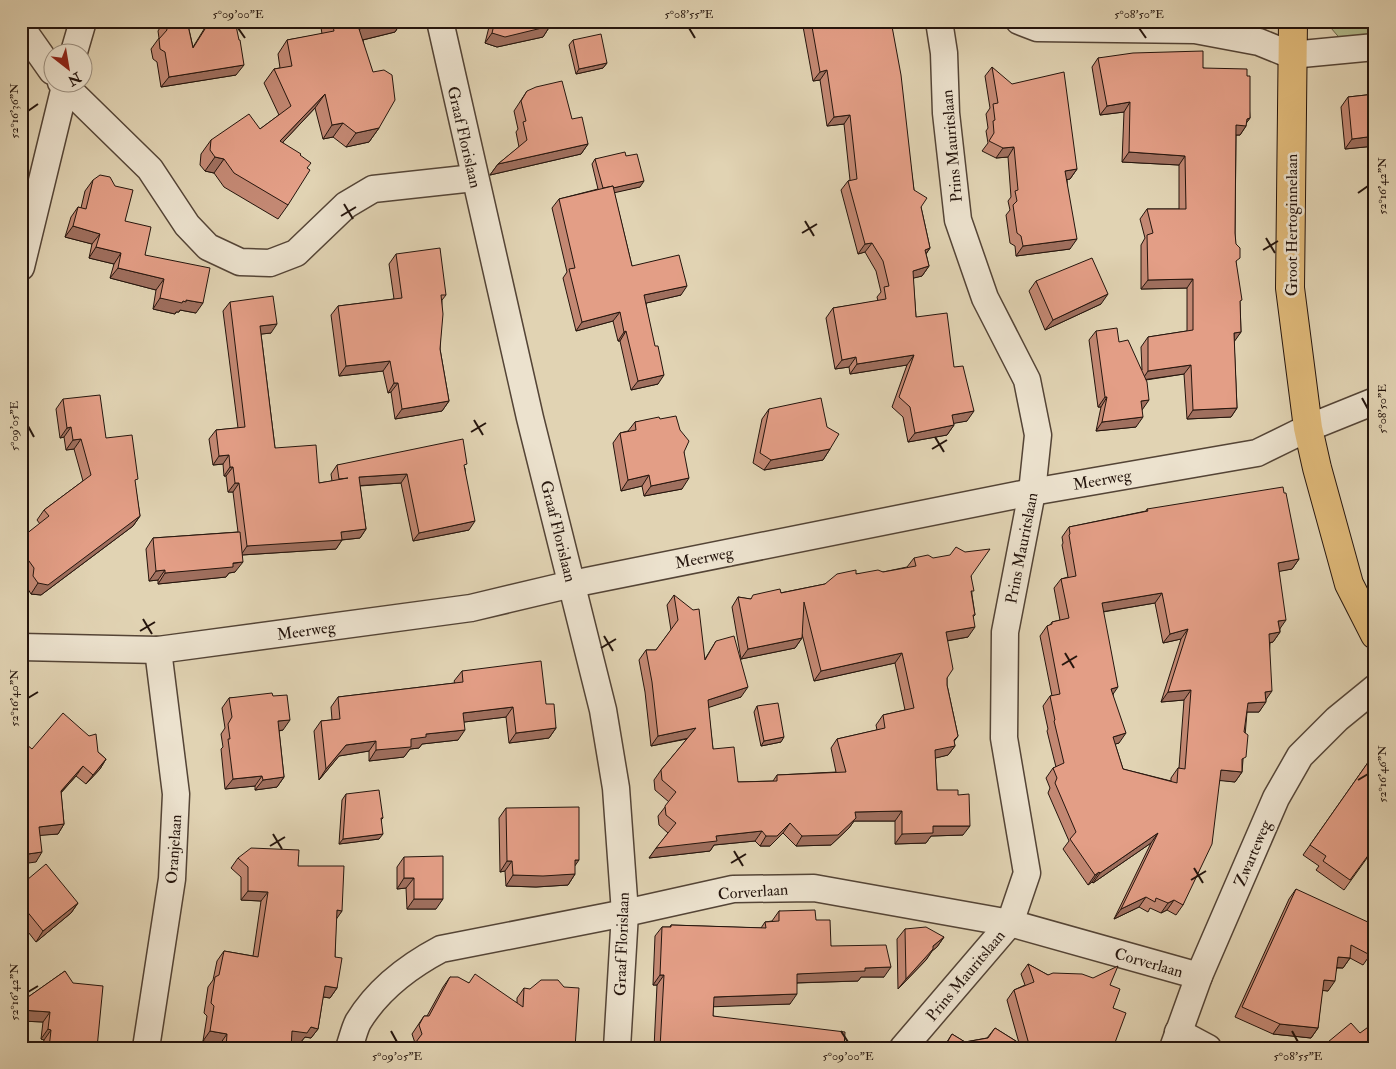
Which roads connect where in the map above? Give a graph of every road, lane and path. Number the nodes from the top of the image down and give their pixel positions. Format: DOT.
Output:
graph roads {
  1 [pos="83,21"];
  2 [pos="440,21"];
  3 [pos="939,21"];
  4 [pos="1019,21"];
  5 [pos="1293,21"];
  6 [pos="21,27"];
  7 [pos="77,42"];
  8 [pos="1375,47"];
  9 [pos="42,55"];
  10 [pos="1292,55"];
  11 [pos="59,92"];
  12 [pos="72,92"];
  13 [pos="474,178"];
  14 [pos="21,267"];
  15 [pos="1375,401"];
  16 [pos="1308,428"];
  17 [pos="1032,492"];
  18 [pos="572,584"];
  19 [pos="1375,635"];
  20 [pos="21,647"];
  21 [pos="158,650"];
  22 [pos="1375,688"];
  23 [pos="625,913"];
  24 [pos="1010,923"];
  25 [pos="1199,976"];
  26 [pos="1176,1040"];
  27 [pos="146,1048"];
  28 [pos="349,1048"];
  29 [pos="617,1048"];
  30 [pos="903,1048"];
  31 [pos="1208,1048"];
  1 -- 7 [label="street"];
  2 -- 13 [label="street, Graaf Florislaan"];
  3 -- 17 [label="street, Prins Mauritslaan"];
  4 -- 10 [label="street"];
  5 -- 10 [label="main road, Groot Hertoginnelaan"];
  6 -- 9 [label="street"];
  8 -- 10 [label="street"];
  10 -- 16 [label="main road, Groot Hertoginnelaan"];
  11 -- 14 [label="street"];
  12 -- 13 [label="street"];
  13 -- 18 [label="street, Graaf Florislaan"];
  15 -- 16 [label="street, Meerweg"];
  16 -- 17 [label="street, Meerweg"];
  16 -- 19 [label="main road, Groot Hertoginnelaan"];
  17 -- 18 [label="street, Meerweg"];
  17 -- 24 [label="street, Prins Mauritslaan"];
  18 -- 21 [label="street, Meerweg"];
  18 -- 23 [label="street, Graaf Florislaan"];
  20 -- 21 [label="street, Meerweg"];
  21 -- 27 [label="street, Oranjelaan"];
  22 -- 25 [label="street, Zwarteweg"];
  23 -- 24 [label="street, Corverlaan"];
  23 -- 28 [label="street, Corverlaan"];
  23 -- 29 [label="street, Graaf Florislaan"];
  24 -- 25 [label="street, Corverlaan"];
  24 -- 30 [label="street, Prins Mauritslaan"];
  25 -- 26 [label="street, Zwarteweg"];
  26 -- 31 [label="street"];
}
